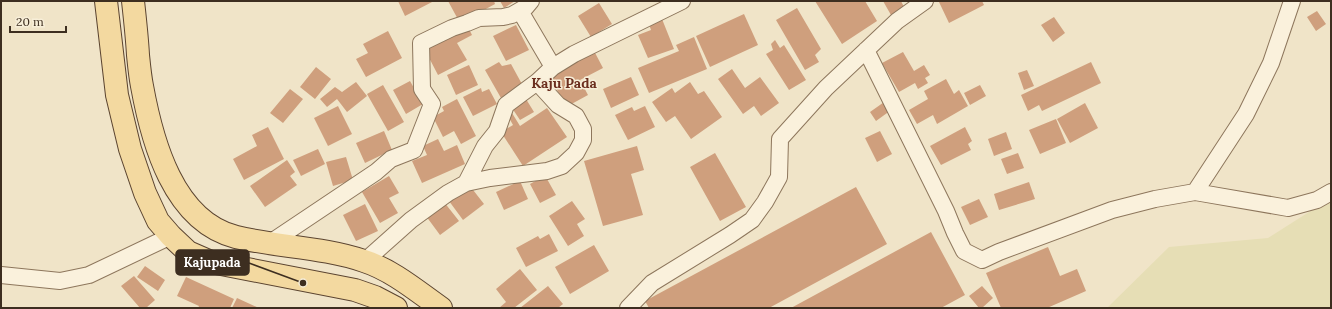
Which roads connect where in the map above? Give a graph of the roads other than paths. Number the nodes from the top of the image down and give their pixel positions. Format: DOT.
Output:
graph roads {
  1 [pos="106,1"];
  2 [pos="133,1"];
  3 [pos="682,1"];
  4 [pos="925,1"];
  5 [pos="1292,1"];
  6 [pos="525,6"];
  7 [pos="866,50"];
  8 [pos="553,67"];
  9 [pos="537,82"];
  10 [pos="466,183"];
  11 [pos="1195,192"];
  12 [pos="1331,192"];
  13 [pos="171,236"];
  14 [pos="270,243"];
  15 [pos="365,261"];
  16 [pos="1,274"];
  17 [pos="355,290"];
  18 [pos="396,308"];
  19 [pos="441,308"];
  20 [pos="628,308"];
  1 -- 13 [label="main road"];
  2 -- 14 [label="main road"];
  3 -- 8 [label="street"];
  4 -- 7 [label="street"];
  5 -- 11 [label="street"];
  6 -- 8 [label="street"];
  6 -- 14 [label="street"];
  7 -- 11 [label="street"];
  7 -- 20 [label="street"];
  8 -- 9 [label="street"];
  9 -- 10 [label="street"];
  9 -- 10 [label="street"];
  10 -- 15 [label="street"];
  11 -- 12 [label="street"];
  13 -- 16 [label="street"];
  13 -- 17 [label="main road"];
  14 -- 15 [label="main road"];
  15 -- 17 [label="main road"];
  15 -- 19 [label="main road"];
  17 -- 18 [label="main road"];
}
